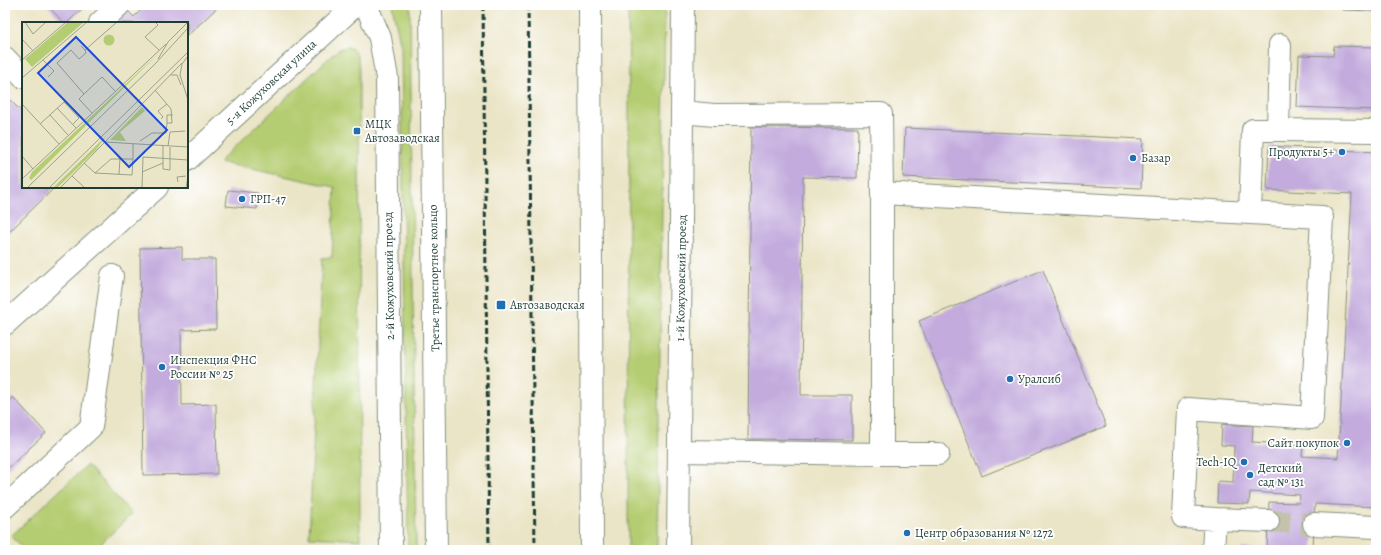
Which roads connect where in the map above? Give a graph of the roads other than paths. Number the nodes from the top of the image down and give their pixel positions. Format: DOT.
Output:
graph roads {
  1 [pos="119,5"];
  2 [pos="356,5"];
  3 [pos="366,5"];
  4 [pos="431,5"];
  5 [pos="590,5"];
  6 [pos="683,5"];
  7 [pos="101,22"];
  8 [pos="1280,45"];
  9 [pos="5,58"];
  10 [pos="22,76"];
  11 [pos="682,112"];
  12 [pos="1278,130"];
  13 [pos="1376,131"];
  14 [pos="188,159"];
  15 [pos="144,191"];
  16 [pos="882,193"];
  17 [pos="1250,212"];
  18 [pos="112,276"];
  19 [pos="5,324"];
  20 [pos="679,451"];
  21 [pos="882,454"];
  22 [pos="938,454"];
  23 [pos="5,507"];
  24 [pos="1215,519"];
  25 [pos="1268,521"];
  26 [pos="1314,524"];
  27 [pos="1376,527"];
  28 [pos="391,550"];
  29 [pos="436,550"];
  30 [pos="592,550"];
  31 [pos="678,550"];
  32 [pos="1213,550"];
  1 -- 7 [label="street"];
  2 -- 14 [label="street, 5-я Кожуховская улица"];
  3 -- 28 [label="street, 2-й Кожуховский проезд"];
  4 -- 29 [label="street, Третье транспортное кольцо"];
  5 -- 30 [label="street"];
  6 -- 11 [label="street, 1-й Кожуховский проезд"];
  8 -- 12 [label="street"];
  9 -- 10 [label="street"];
  11 -- 16 [label="street"];
  11 -- 20 [label="street, 1-й Кожуховский проезд"];
  12 -- 13 [label="street"];
  12 -- 17 [label="street"];
  15 -- 19 [label="street"];
  16 -- 17 [label="street"];
  16 -- 21 [label="street"];
  17 -- 24 [label="street"];
  18 -- 23 [label="street"];
  20 -- 21 [label="street"];
  20 -- 31 [label="street, 1-й Кожуховский проезд"];
  21 -- 22 [label="street"];
  24 -- 25 [label="street"];
  24 -- 32 [label="street"];
  26 -- 27 [label="street"];
}
